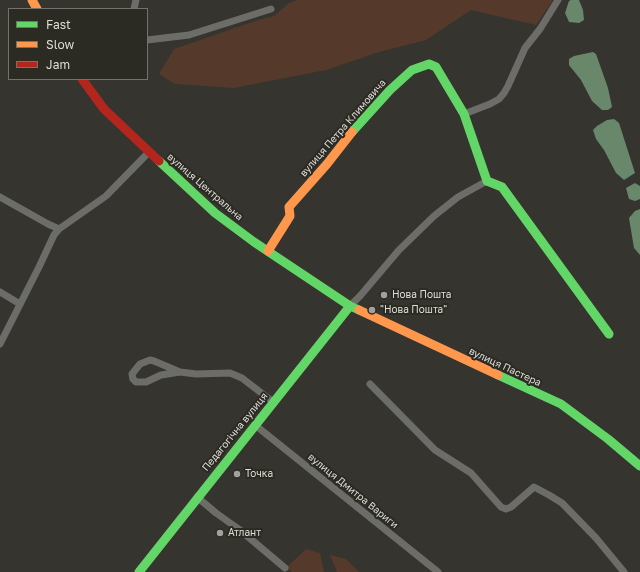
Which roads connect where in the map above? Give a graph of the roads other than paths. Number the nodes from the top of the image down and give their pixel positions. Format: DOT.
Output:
graph roads {
  1 [pos="558,0"];
  2 [pos="271,9"];
  3 [pos="148,40"];
  4 [pos="83,80"];
  5 [pos="464,114"];
  6 [pos="149,152"];
  7 [pos="487,181"];
  8 [pos="0,197"];
  9 [pos="59,229"];
  10 [pos="268,251"];
  11 [pos="0,292"];
  12 [pos="20,304"];
  13 [pos="350,306"];
  14 [pos="609,334"];
  15 [pos="0,344"];
  16 [pos="180,372"];
  17 [pos="370,384"];
  18 [pos="273,402"];
  19 [pos="255,425"];
  20 [pos="640,466"];
  21 [pos="197,497"];
  22 [pos="286,568"];
  23 [pos="139,572"];
  24 [pos="438,572"];
  25 [pos="624,572"];
  1 -- 5 [label="street"];
  2 -- 3 [label="street"];
  4 -- 6 [label="street, вулиця Центральна"];
  5 -- 7 [label="street, вулиця Петра Климовича"];
  5 -- 10 [label="street, вулиця Петра Климовича"];
  6 -- 9 [label="street"];
  6 -- 10 [label="street, вулиця Центральна"];
  7 -- 13 [label="street"];
  7 -- 14 [label="street"];
  8 -- 9 [label="street"];
  9 -- 12 [label="street"];
  10 -- 13 [label="street, вулиця Центральна"];
  11 -- 12 [label="street"];
  12 -- 15 [label="street"];
  13 -- 18 [label="street, Педагогічна вулиця"];
  13 -- 20 [label="street, вулиця Пастера"];
  16 -- 16 [label="street"];
  16 -- 18 [label="street"];
  17 -- 25 [label="street"];
  18 -- 19 [label="street, Педагогічна вулиця"];
  19 -- 21 [label="street, Педагогічна вулиця"];
  19 -- 24 [label="street, вулиця Дмитра Вариги"];
  21 -- 22 [label="street"];
  21 -- 23 [label="street, Педагогічна вулиця"];
}
